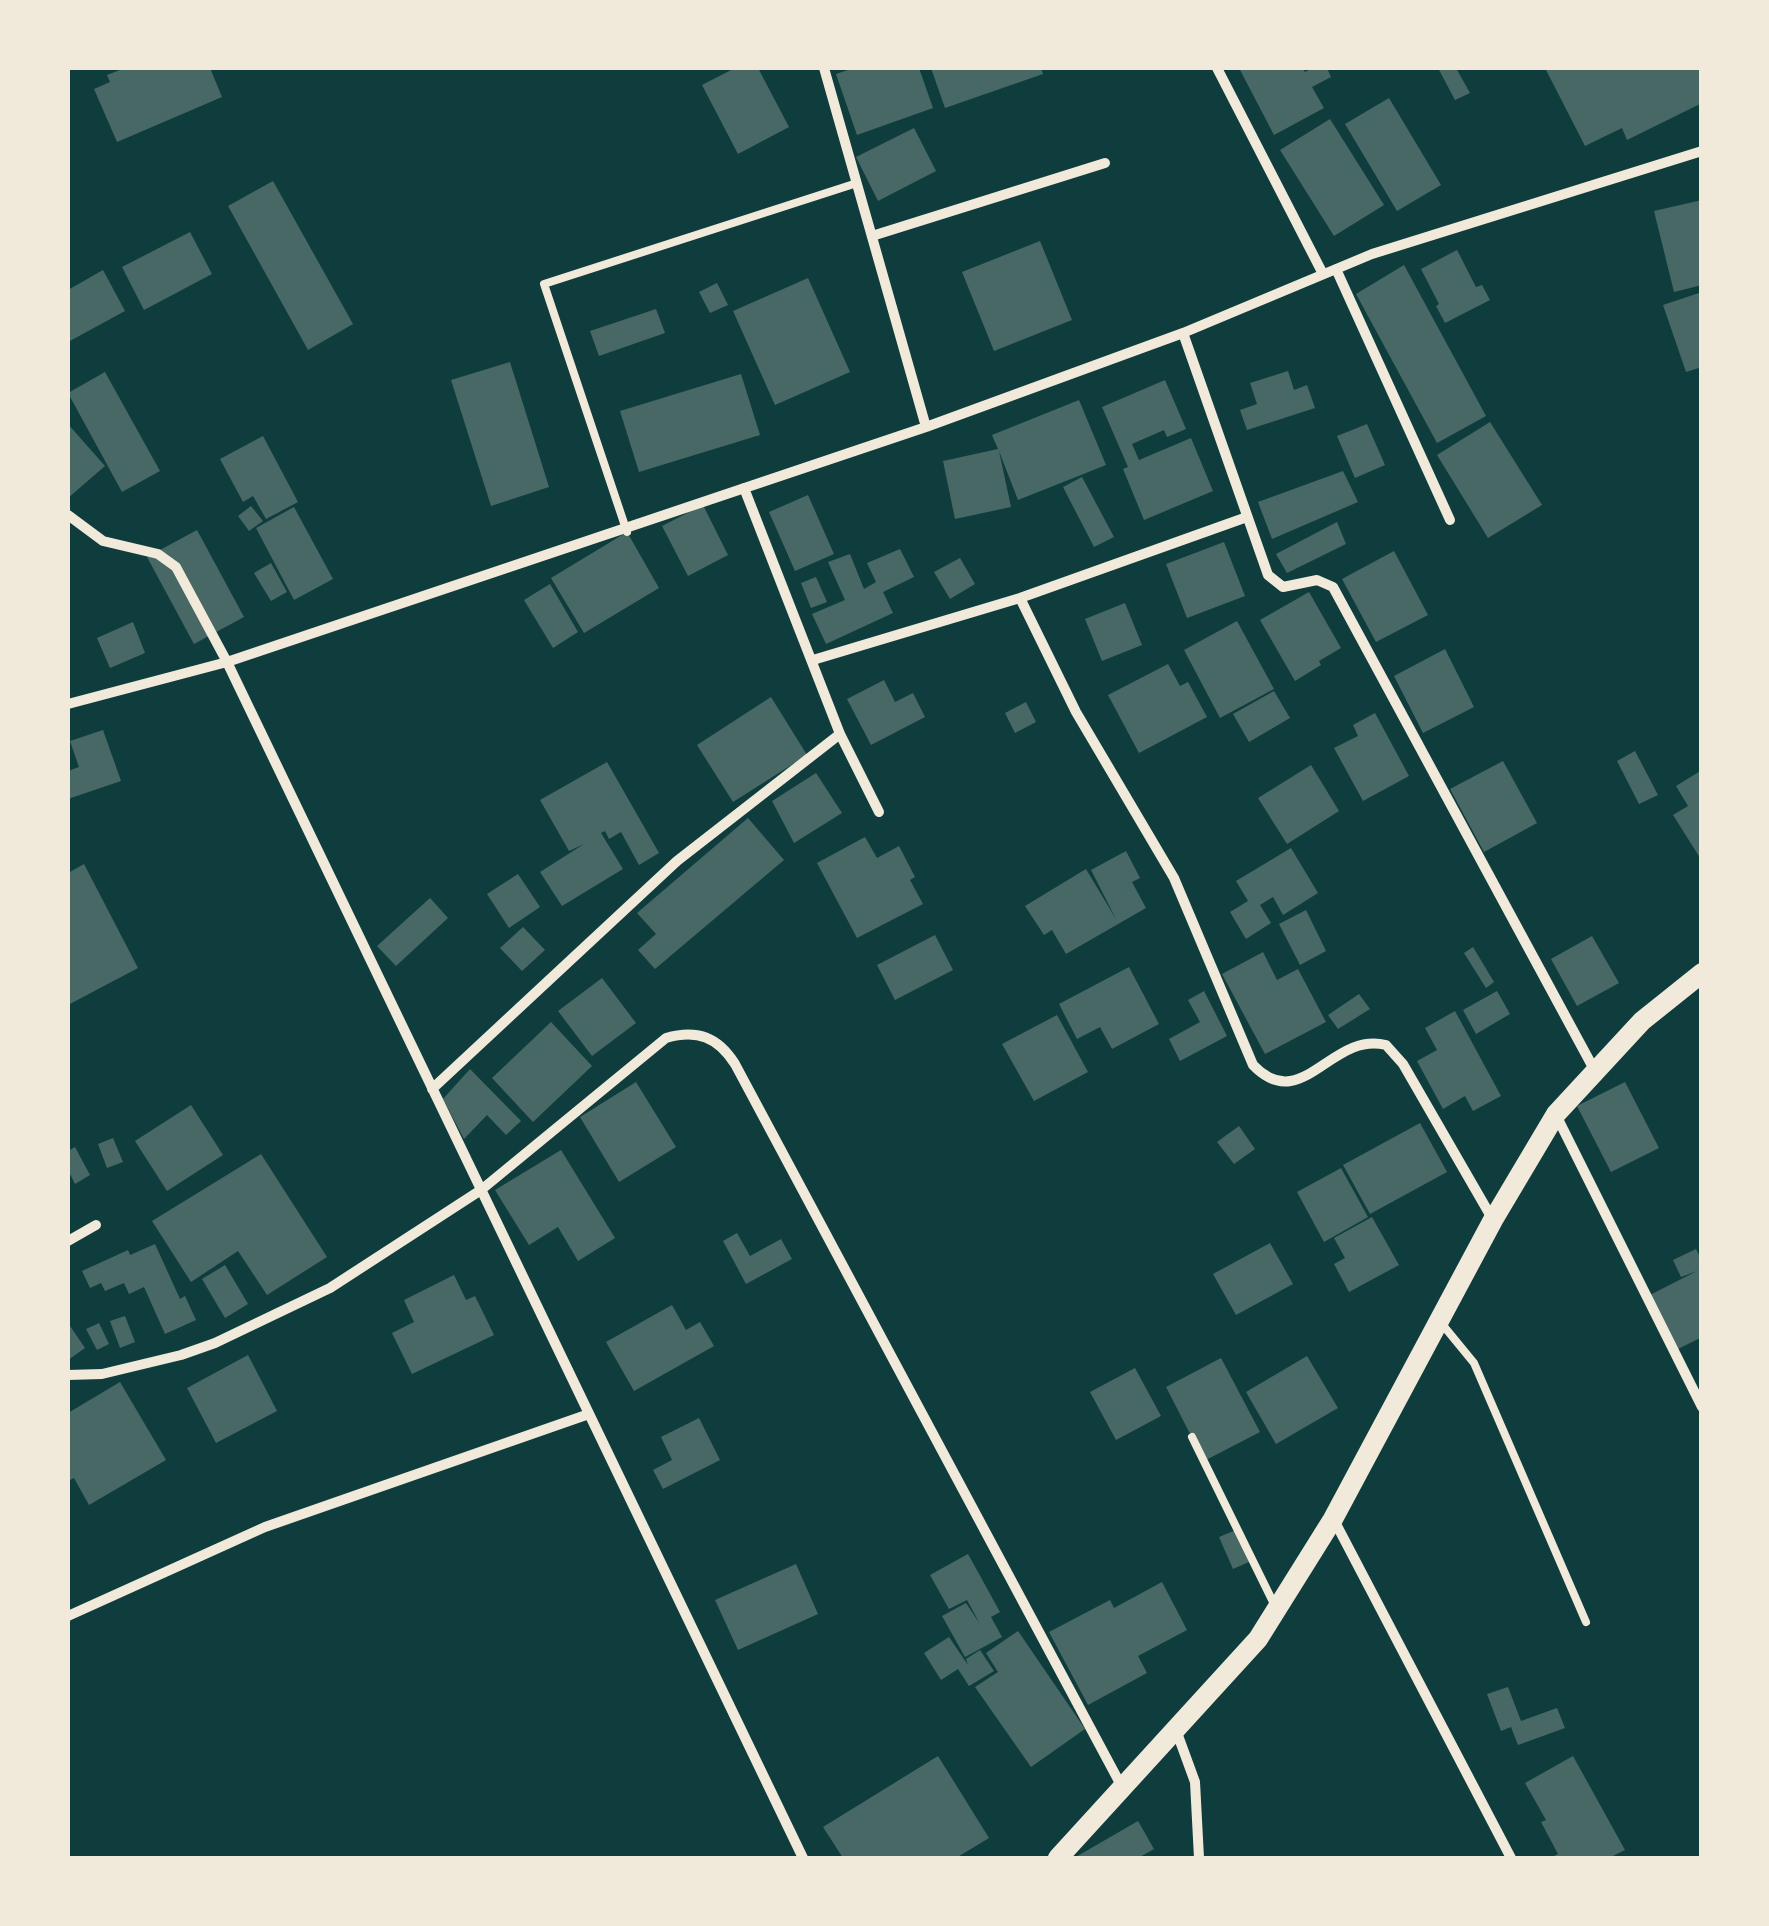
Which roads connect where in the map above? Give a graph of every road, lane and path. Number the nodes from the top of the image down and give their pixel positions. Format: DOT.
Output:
graph roads {
  1 [pos="824,68"];
  2 [pos="1218,68"];
  3 [pos="1702,150"];
  4 [pos="1105,163"];
  5 [pos="857,184"];
  6 [pos="872,236"];
  7 [pos="1336,270"];
  8 [pos="1324,274"];
  9 [pos="1183,333"];
  10 [pos="926,426"];
  11 [pos="744,488"];
  12 [pos="68,515"];
  13 [pos="1247,518"];
  14 [pos="1450,520"];
  15 [pos="626,530"];
  16 [pos="1020,598"];
  17 [pos="813,660"];
  18 [pos="226,662"];
  19 [pos="68,704"];
  20 [pos="840,734"];
  21 [pos="879,812"];
  22 [pos="1702,973"];
  23 [pos="1595,1071"];
  24 [pos="432,1088"];
  25 [pos="1556,1114"];
  26 [pos="481,1190"];
  27 [pos="1493,1220"];
  28 [pos="96,1225"];
  29 [pos="68,1241"];
  30 [pos="1438,1320"];
  31 [pos="68,1376"];
  32 [pos="1702,1407"];
  33 [pos="589,1414"];
  34 [pos="1192,1438"];
  35 [pos="1333,1520"];
  36 [pos="1277,1610"];
  37 [pos="68,1616"];
  38 [pos="1586,1622"];
  39 [pos="1176,1729"];
  40 [pos="1122,1788"];
  41 [pos="803,1858"];
  42 [pos="1058,1858"];
  43 [pos="1198,1858"];
  44 [pos="1511,1858"];
  1 -- 5 [label="street"];
  2 -- 8 [label="street"];
  3 -- 7 [label="street"];
  4 -- 6 [label="street"];
  5 -- 6 [label="street"];
  5 -- 15 [label="lane"];
  6 -- 10 [label="street"];
  7 -- 8 [label="street"];
  7 -- 14 [label="street"];
  8 -- 9 [label="street"];
  9 -- 10 [label="street"];
  9 -- 13 [label="street"];
  10 -- 11 [label="street"];
  11 -- 15 [label="street"];
  11 -- 17 [label="street"];
  12 -- 18 [label="street"];
  13 -- 16 [label="street"];
  13 -- 23 [label="street"];
  15 -- 18 [label="street"];
  16 -- 17 [label="street"];
  16 -- 27 [label="street"];
  17 -- 20 [label="street"];
  18 -- 19 [label="street"];
  18 -- 24 [label="street"];
  20 -- 21 [label="street"];
  20 -- 24 [label="street"];
  22 -- 23 [label="main road"];
  23 -- 25 [label="main road"];
  24 -- 26 [label="street"];
  25 -- 27 [label="main road"];
  25 -- 32 [label="street"];
  26 -- 31 [label="street"];
  26 -- 33 [label="street"];
  26 -- 40 [label="street"];
  27 -- 30 [label="main road"];
  28 -- 29 [label="street"];
  30 -- 35 [label="main road"];
  30 -- 38 [label="lane"];
  33 -- 37 [label="street"];
  33 -- 41 [label="street"];
  34 -- 36 [label="lane"];
  35 -- 36 [label="main road"];
  35 -- 44 [label="street"];
  36 -- 39 [label="main road"];
  39 -- 40 [label="main road"];
  39 -- 43 [label="street"];
  40 -- 42 [label="main road"];
}
